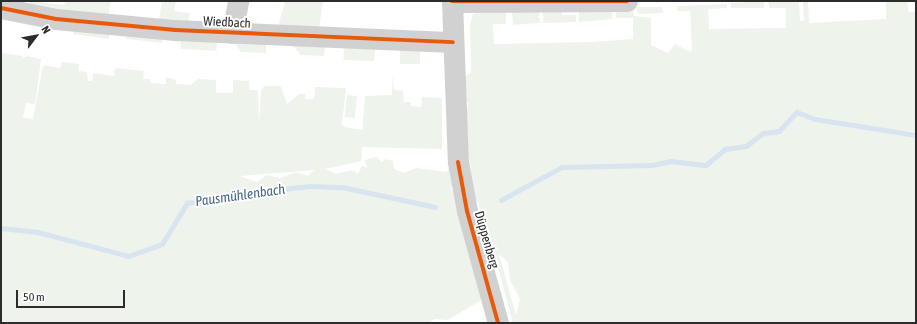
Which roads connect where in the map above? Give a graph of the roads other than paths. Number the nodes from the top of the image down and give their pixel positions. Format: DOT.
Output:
graph roads {
  1 [pos="238,1"];
  2 [pos="452,1"];
  3 [pos="627,1"];
  4 [pos="11,6"];
  5 [pos="232,33"];
  6 [pos="453,42"];
  7 [pos="498,323"];
  1 -- 5 [label="street"];
  2 -- 3 [label="street"];
  2 -- 6 [label="street, Düppenberg"];
  4 -- 5 [label="street, Wiedbach"];
  5 -- 6 [label="street, Wiedbach"];
  6 -- 7 [label="street, Düppenberg"];
}
